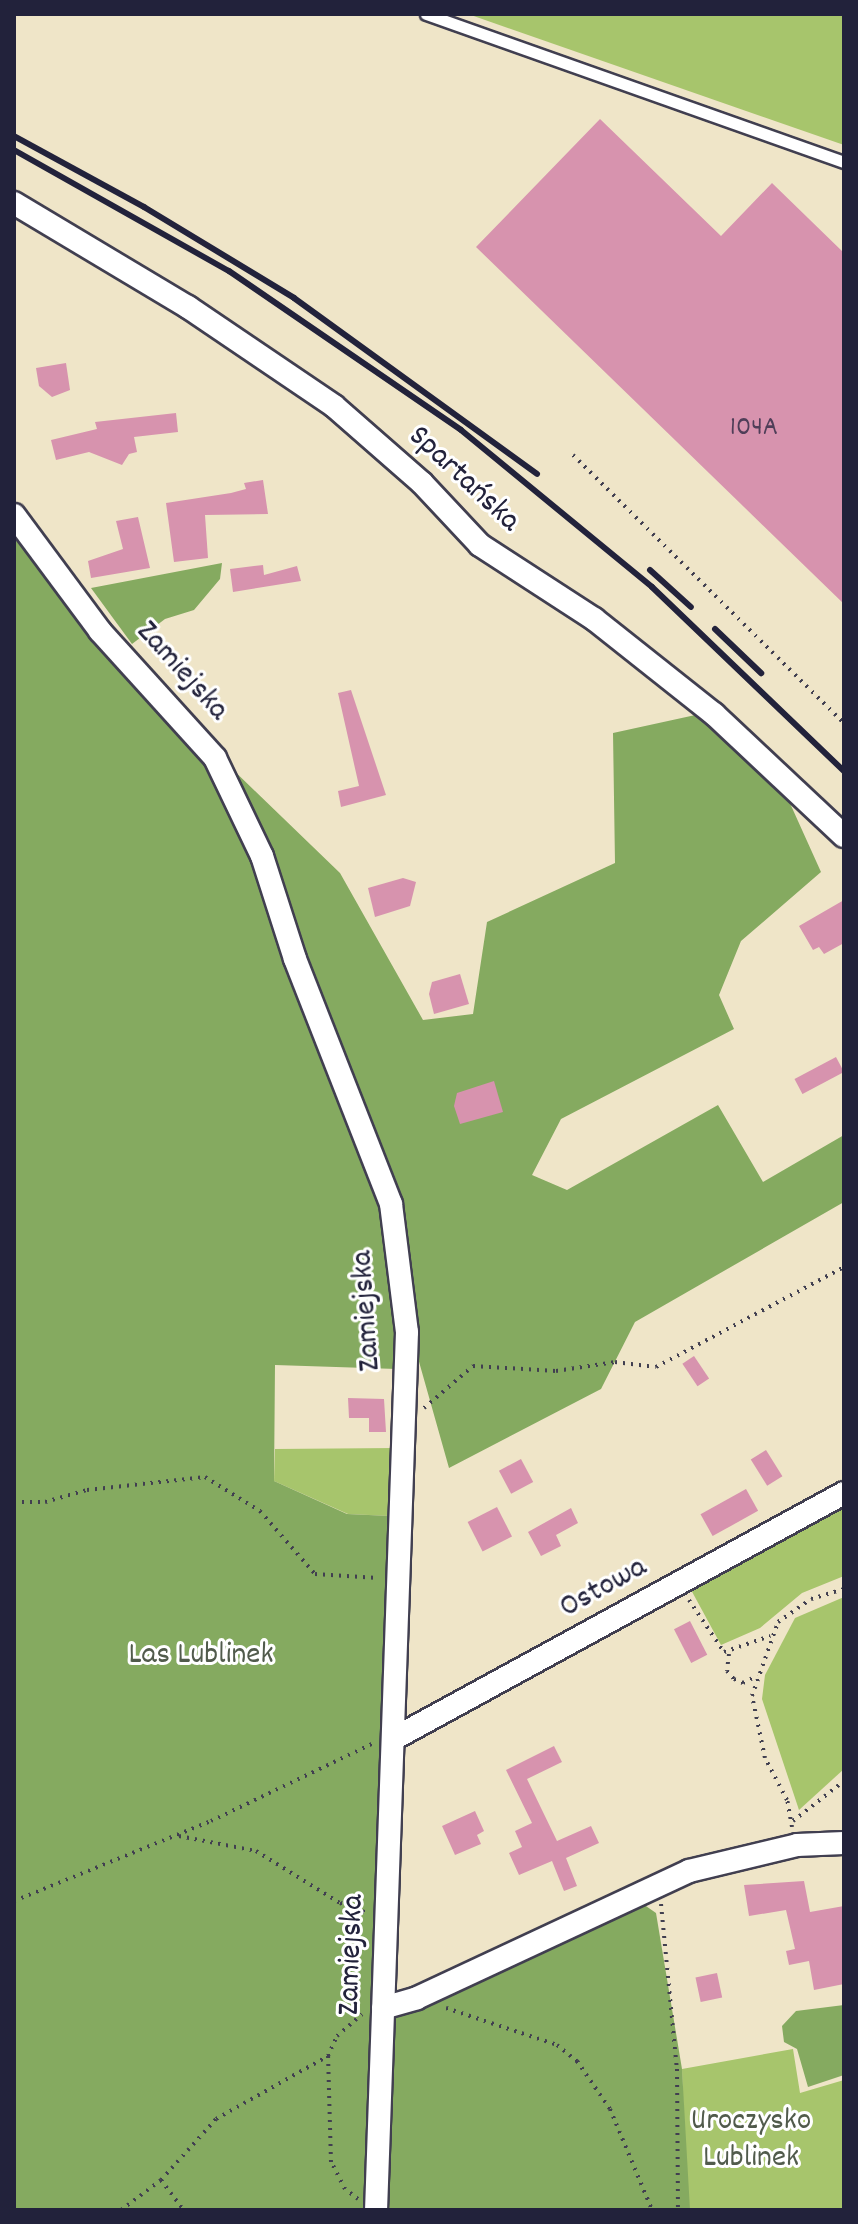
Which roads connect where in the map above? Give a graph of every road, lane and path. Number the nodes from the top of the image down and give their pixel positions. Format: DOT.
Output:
graph roads {
  1 [pos="426,14"];
  2 [pos="844,162"];
  3 [pos="14,203"];
  4 [pos="573,455"];
  5 [pos="14,515"];
  6 [pos="844,723"];
  7 [pos="844,836"];
  8 [pos="844,1267"];
  9 [pos="404,1418"];
  10 [pos="844,1493"];
  11 [pos="14,1502"];
  12 [pos="400,1576"];
  13 [pos="679,1583"];
  14 [pos="844,1589"];
  15 [pos="770,1636"];
  16 [pos="729,1654"];
  17 [pos="757,1676"];
  18 [pos="395,1736"];
  19 [pos="844,1781"];
  20 [pos="794,1834"];
  21 [pos="177,1835"];
  22 [pos="844,1843"];
  23 [pos="657,1890"];
  24 [pos="14,1901"];
  25 [pos="387,1920"];
  26 [pos="417,1998"];
  27 [pos="383,2008"];
  28 [pos="328,2056"];
  29 [pos="161,2180"];
  30 [pos="370,2206"];
  31 [pos="121,2210"];
  32 [pos="184,2210"];
  33 [pos="652,2210"];
  34 [pos="678,2210"];
  1 -- 2 [label="lane"];
  3 -- 7 [label="street, Spartańska"];
  4 -- 6 [label="path"];
  5 -- 9 [label="street, Zamiejska"];
  8 -- 9 [label="path"];
  9 -- 12 [label="street, Zamiejska"];
  10 -- 13 [label="street, Ostowa"];
  11 -- 12 [label="path"];
  12 -- 18 [label="street, Zamiejska"];
  13 -- 16 [label="path"];
  13 -- 18 [label="street, Ostowa"];
  14 -- 15 [label="path"];
  15 -- 16 [label="path"];
  15 -- 17 [label="path"];
  16 -- 17 [label="path"];
  17 -- 20 [label="path"];
  18 -- 21 [label="path"];
  18 -- 25 [label="street, Zamiejska"];
  19 -- 20 [label="path"];
  20 -- 22 [label="street"];
  20 -- 23 [label="street"];
  21 -- 24 [label="path"];
  21 -- 25 [label="path"];
  23 -- 26 [label="street"];
  23 -- 34 [label="path"];
  25 -- 27 [label="street, Zamiejska"];
  26 -- 27 [label="street"];
  26 -- 33 [label="path"];
  27 -- 28 [label="path"];
  27 -- 30 [label="street, Zamiejska"];
  28 -- 29 [label="path"];
  28 -- 30 [label="path"];
  29 -- 31 [label="path"];
  29 -- 32 [label="path"];
}
